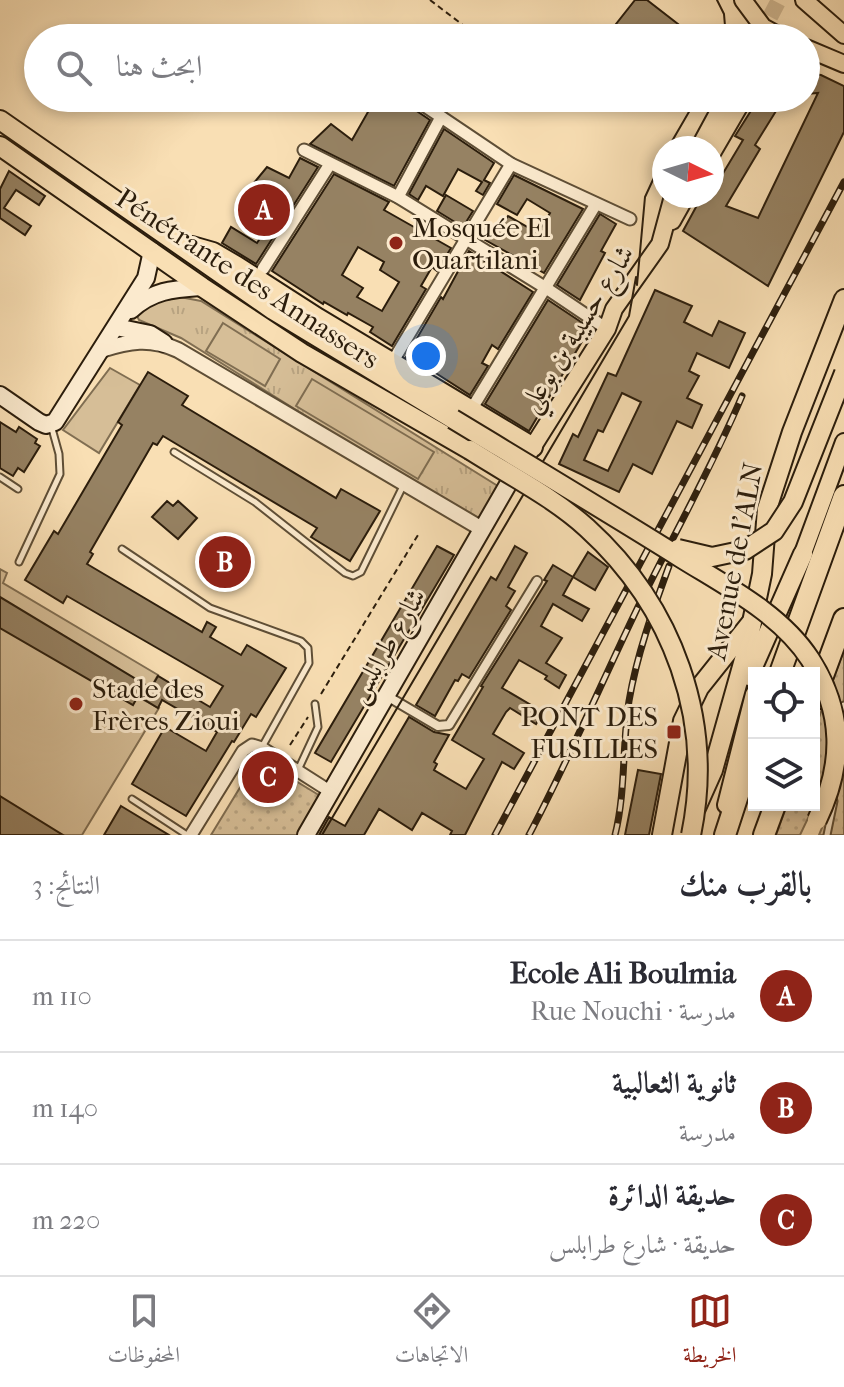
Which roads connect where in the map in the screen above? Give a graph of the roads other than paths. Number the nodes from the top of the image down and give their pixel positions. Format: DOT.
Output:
graph roads {
  1 [pos="743,0"];
  2 [pos="804,0"];
  3 [pos="822,0"];
  4 [pos="826,18"];
  5 [pos="761,24"];
  6 [pos="844,35"];
  7 [pos="434,112"];
  8 [pos="718,112"];
  9 [pos="736,112"];
  10 [pos="441,117"];
  11 [pos="2,120"];
  12 [pos="705,136"];
  13 [pos="722,136"];
  14 [pos="0,146"];
  15 [pos="304,150"];
  16 [pos="330,164"];
  17 [pos="511,164"];
  18 [pos="398,197"];
  19 [pos="596,204"];
  20 [pos="670,208"];
  21 [pos="680,208"];
  22 [pos="630,219"];
  23 [pos="464,239"];
  24 [pos="172,240"];
  25 [pos="660,244"];
  26 [pos="152,251"];
  27 [pos="263,269"];
  28 [pos="202,287"];
  29 [pos="546,288"];
  30 [pos="844,299"];
  31 [pos="118,323"];
  32 [pos="607,329"];
  33 [pos="164,343"];
  34 [pos="101,350"];
  35 [pos="393,361"];
  36 [pos="844,373"];
  37 [pos="0,395"];
  38 [pos="471,410"];
  39 [pos="50,424"];
  40 [pos="844,442"];
  41 [pos="533,447"];
  42 [pos="174,452"];
  43 [pos="0,477"];
  44 [pos="510,481"];
  45 [pos="404,483"];
  46 [pos="18,489"];
  47 [pos="844,496"];
  48 [pos="625,523"];
  49 [pos="482,529"];
  50 [pos="122,549"];
  51 [pos="803,554"];
  52 [pos="19,562"];
  53 [pos="537,581"];
  54 [pos="844,619"];
  55 [pos="751,621"];
  56 [pos="762,667"];
  57 [pos="782,667"];
  58 [pos="820,684"];
  59 [pos="387,696"];
  60 [pos="315,704"];
  61 [pos="844,705"];
  62 [pos="748,718"];
  63 [pos="262,748"];
  64 [pos="748,764"];
  65 [pos="297,770"];
  66 [pos="713,770"];
  67 [pos="331,792"];
  68 [pos="132,799"];
  69 [pos="773,811"];
  70 [pos="818,830"];
  71 [pos="189,835"];
  72 [pos="306,835"];
  73 [pos="662,835"];
  74 [pos="684,835"];
  75 [pos="691,835"];
  76 [pos="719,835"];
  77 [pos="725,835"];
  78 [pos="764,835"];
  1 -- 5 [label="main road"];
  2 -- 4 [label="main road"];
  3 -- 4 [label="main road"];
  4 -- 6 [label="main road"];
  7 -- 10 [label="street"];
  8 -- 12 [label="main road"];
  9 -- 13 [label="main road"];
  10 -- 17 [label="street"];
  10 -- 18 [label="street"];
  11 -- 24 [label="highway"];
  14 -- 26 [label="highway, Pénétrante des Annassers"];
  15 -- 16 [label="street"];
  16 -- 18 [label="street"];
  16 -- 27 [label="street"];
  17 -- 19 [label="street"];
  17 -- 23 [label="street"];
  18 -- 23 [label="street"];
  19 -- 22 [label="street"];
  19 -- 29 [label="street"];
  20 -- 25 [label="main road, شارع حسيبة بن بوعلي"];
  21 -- 25 [label="main road"];
  23 -- 29 [label="street"];
  23 -- 35 [label="street"];
  24 -- 35 [label="highway"];
  24 -- 48 [label="highway, bridge"];
  25 -- 32 [label="main road, شارع حسيبة بن بوعلي"];
  26 -- 28 [label="highway, Pénétrante des Annassers"];
  26 -- 31 [label="main road"];
  28 -- 31 [label="main road"];
  28 -- 75 [label="highway, Pénétrante des Annassers, bridge"];
  29 -- 32 [label="street"];
  29 -- 38 [label="street"];
  30 -- 55 [label="highway, Avenue de l'ALN"];
  31 -- 33 [label="main road"];
  31 -- 34 [label="main road"];
  32 -- 41 [label="main road, شارع حسيبة بن بوعلي"];
  33 -- 34 [label="street"];
  33 -- 45 [label="street"];
  34 -- 39 [label="main road"];
  35 -- 38 [label="highway"];
  36 -- 48 [label="highway, bridge"];
  37 -- 39 [label="main road"];
  38 -- 41 [label="highway"];
  39 -- 52 [label="lane"];
  40 -- 51 [label="main road"];
  41 -- 44 [label="main road, شارع حسيبة بن بوعلي"];
  42 -- 45 [label="lane"];
  43 -- 46 [label="lane"];
  44 -- 49 [label="main road, شارع طرابلس"];
  45 -- 49 [label="street"];
  47 -- 57 [label="highway"];
  48 -- 70 [label="highway, bridge"];
  49 -- 59 [label="main road, شارع طرابلس"];
  50 -- 63 [label="lane"];
  51 -- 56 [label="main road"];
  51 -- 66 [label="highway"];
  53 -- 59 [label="street"];
  54 -- 58 [label="highway"];
  55 -- 66 [label="highway, Avenue de l'ALN"];
  55 -- 73 [label="highway"];
  59 -- 67 [label="main road, شارع طرابلس"];
  60 -- 65 [label="lane"];
  61 -- 70 [label="lane"];
  62 -- 76 [label="main road"];
  63 -- 65 [label="street"];
  63 -- 71 [label="street"];
  64 -- 77 [label="highway"];
  65 -- 67 [label="street"];
  66 -- 74 [label="highway, Avenue de l'ALN"];
  67 -- 72 [label="main road, شارع طرابلس"];
  68 -- 71 [label="lane"];
  69 -- 78 [label="highway"];
}
